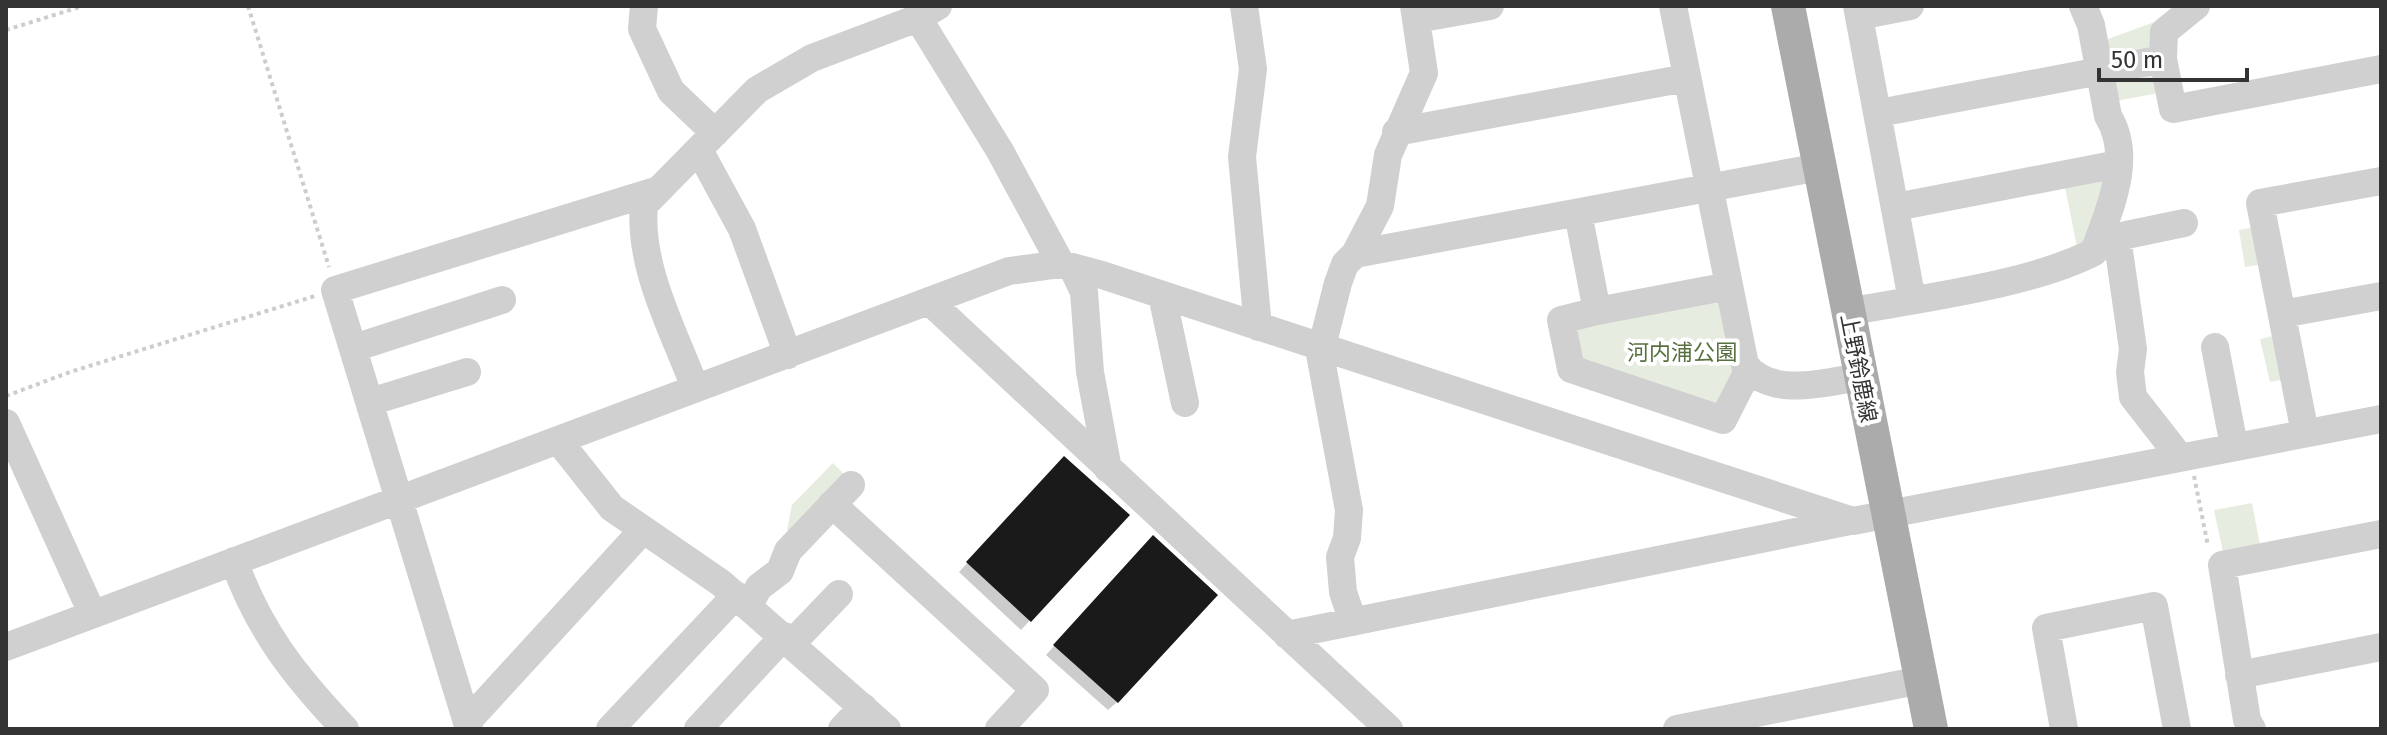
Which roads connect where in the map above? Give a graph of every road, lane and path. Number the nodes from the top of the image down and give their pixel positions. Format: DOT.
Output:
graph roads {
  1 [pos="83,6"];
  2 [pos="248,6"];
  3 [pos="1244,6"];
  4 [pos="1490,6"];
  5 [pos="1673,6"];
  6 [pos="1788,6"];
  7 [pos="1910,6"];
  8 [pos="2083,6"];
  9 [pos="2196,6"];
  10 [pos="650,8"];
  11 [pos="1858,11"];
  12 [pos="928,12"];
  13 [pos="1416,13"];
  14 [pos="6,30"];
  15 [pos="2163,59"];
  16 [pos="2099,69"];
  17 [pos="2381,69"];
  18 [pos="1686,78"];
  19 [pos="1879,113"];
  20 [pos="1396,132"];
  21 [pos="707,141"];
  22 [pos="2118,164"];
  23 [pos="1820,167"];
  24 [pos="2381,181"];
  25 [pos="1710,189"];
  26 [pos="655,191"];
  27 [pos="1896,207"];
  28 [pos="1578,213"];
  29 [pos="2184,223"];
  30 [pos="1355,254"];
  31 [pos="1067,265"];
  32 [pos="1729,286"];
  33 [pos="335,290"];
  34 [pos="1162,295"];
  35 [pos="2381,296"];
  36 [pos="502,300"];
  37 [pos="1912,300"];
  38 [pos="929,301"];
  39 [pos="1597,311"];
  40 [pos="1848,312"];
  41 [pos="2282,314"];
  42 [pos="1258,327"];
  43 [pos="1321,345"];
  44 [pos="2215,347"];
  45 [pos="354,348"];
  46 [pos="788,355"];
  47 [pos="1749,369"];
  48 [pos="467,372"];
  49 [pos="1859,377"];
  50 [pos="695,388"];
  51 [pos="6,396"];
  52 [pos="370,402"];
  53 [pos="1185,403"];
  54 [pos="2381,419"];
  55 [pos="6,423"];
  56 [pos="2305,433"];
  57 [pos="558,440"];
  58 [pos="2234,446"];
  59 [pos="2184,455"];
  60 [pos="1108,469"];
  61 [pos="399,500"];
  62 [pos="1889,511"];
  63 [pos="1853,521"];
  64 [pos="642,531"];
  65 [pos="2381,534"];
  66 [pos="234,561"];
  67 [pos="2222,565"];
  68 [pos="839,594"];
  69 [pos="742,601"];
  70 [pos="92,613"];
  71 [pos="1353,622"];
  72 [pos="1294,634"];
  73 [pos="788,640"];
  74 [pos="6,647"];
  75 [pos="2381,647"];
  76 [pos="2239,675"];
  77 [pos="1921,680"];
  78 [pos="863,707"];
  79 [pos="468,725"];
  80 [pos="345,729"];
  81 [pos="610,729"];
  82 [pos="698,729"];
  83 [pos="842,729"];
  84 [pos="887,729"];
  85 [pos="999,729"];
  86 [pos="1389,729"];
  87 [pos="1408,729"];
  88 [pos="1677,729"];
  89 [pos="1931,729"];
  90 [pos="2064,729"];
  91 [pos="2177,729"];
  92 [pos="2252,729"];
  1 -- 14 [label="path"];
  2 -- 33 [label="path"];
  3 -- 42 [label="street"];
  4 -- 13 [label="street"];
  5 -- 18 [label="street"];
  6 -- 23 [label="main road, 上野鈴鹿線"];
  7 -- 11 [label="street"];
  8 -- 16 [label="street"];
  9 -- 15 [label="street"];
  10 -- 21 [label="street"];
  11 -- 19 [label="street"];
  12 -- 21 [label="street"];
  12 -- 31 [label="street"];
  13 -- 20 [label="street"];
  15 -- 16 [label="street"];
  15 -- 17 [label="street"];
  16 -- 19 [label="street"];
  16 -- 22 [label="street"];
  18 -- 20 [label="street"];
  18 -- 25 [label="street"];
  19 -- 27 [label="street"];
  20 -- 30 [label="street"];
  21 -- 26 [label="street"];
  21 -- 46 [label="street"];
  22 -- 27 [label="street"];
  22 -- 37 [label="street"];
  23 -- 25 [label="street"];
  23 -- 40 [label="main road, 上野鈴鹿線"];
  24 -- 41 [label="street"];
  25 -- 28 [label="street"];
  25 -- 32 [label="street"];
  26 -- 33 [label="street"];
  26 -- 50 [label="street"];
  27 -- 37 [label="street"];
  28 -- 30 [label="street"];
  28 -- 39 [label="street"];
  29 -- 59 [label="street"];
  30 -- 43 [label="street"];
  31 -- 34 [label="street"];
  31 -- 38 [label="street"];
  31 -- 60 [label="street"];
  32 -- 39 [label="street"];
  32 -- 47 [label="street"];
  33 -- 45 [label="street"];
  33 -- 51 [label="path"];
  34 -- 42 [label="street"];
  34 -- 53 [label="street"];
  35 -- 41 [label="street"];
  36 -- 45 [label="street"];
  37 -- 40 [label="street"];
  38 -- 46 [label="street"];
  38 -- 60 [label="street"];
  39 -- 47 [label="street"];
  40 -- 49 [label="main road, 上野鈴鹿線"];
  41 -- 56 [label="street"];
  42 -- 43 [label="street"];
  43 -- 63 [label="street"];
  43 -- 71 [label="street"];
  44 -- 58 [label="street"];
  45 -- 52 [label="street"];
  46 -- 50 [label="street"];
  47 -- 49 [label="street"];
  48 -- 52 [label="street"];
  49 -- 62 [label="main road, 上野鈴鹿線"];
  50 -- 57 [label="street"];
  52 -- 61 [label="street"];
  54 -- 56 [label="street"];
  55 -- 70 [label="street"];
  56 -- 58 [label="street"];
  57 -- 61 [label="street"];
  57 -- 64 [label="street"];
  58 -- 59 [label="street"];
  59 -- 62 [label="street"];
  59 -- 67 [label="path"];
  60 -- 72 [label="street"];
  61 -- 66 [label="street"];
  61 -- 79 [label="street"];
  62 -- 63 [label="street"];
  62 -- 77 [label="main road, 上野鈴鹿線"];
  63 -- 71 [label="street"];
  64 -- 69 [label="street"];
  64 -- 79 [label="street"];
  65 -- 67 [label="street"];
  66 -- 70 [label="street"];
  66 -- 80 [label="street"];
  67 -- 76 [label="street"];
  68 -- 73 [label="street"];
  69 -- 73 [label="street"];
  69 -- 81 [label="street"];
  69 -- 85 [label="street"];
  70 -- 74 [label="street"];
  71 -- 72 [label="street"];
  72 -- 86 [label="street"];
  72 -- 87 [label="street"];
  73 -- 78 [label="street"];
  73 -- 82 [label="street"];
  75 -- 76 [label="street"];
  76 -- 92 [label="street"];
  77 -- 88 [label="street"];
  77 -- 89 [label="main road, 上野鈴鹿線"];
  78 -- 83 [label="street"];
  78 -- 84 [label="street"];
  90 -- 91 [label="street"];
}
